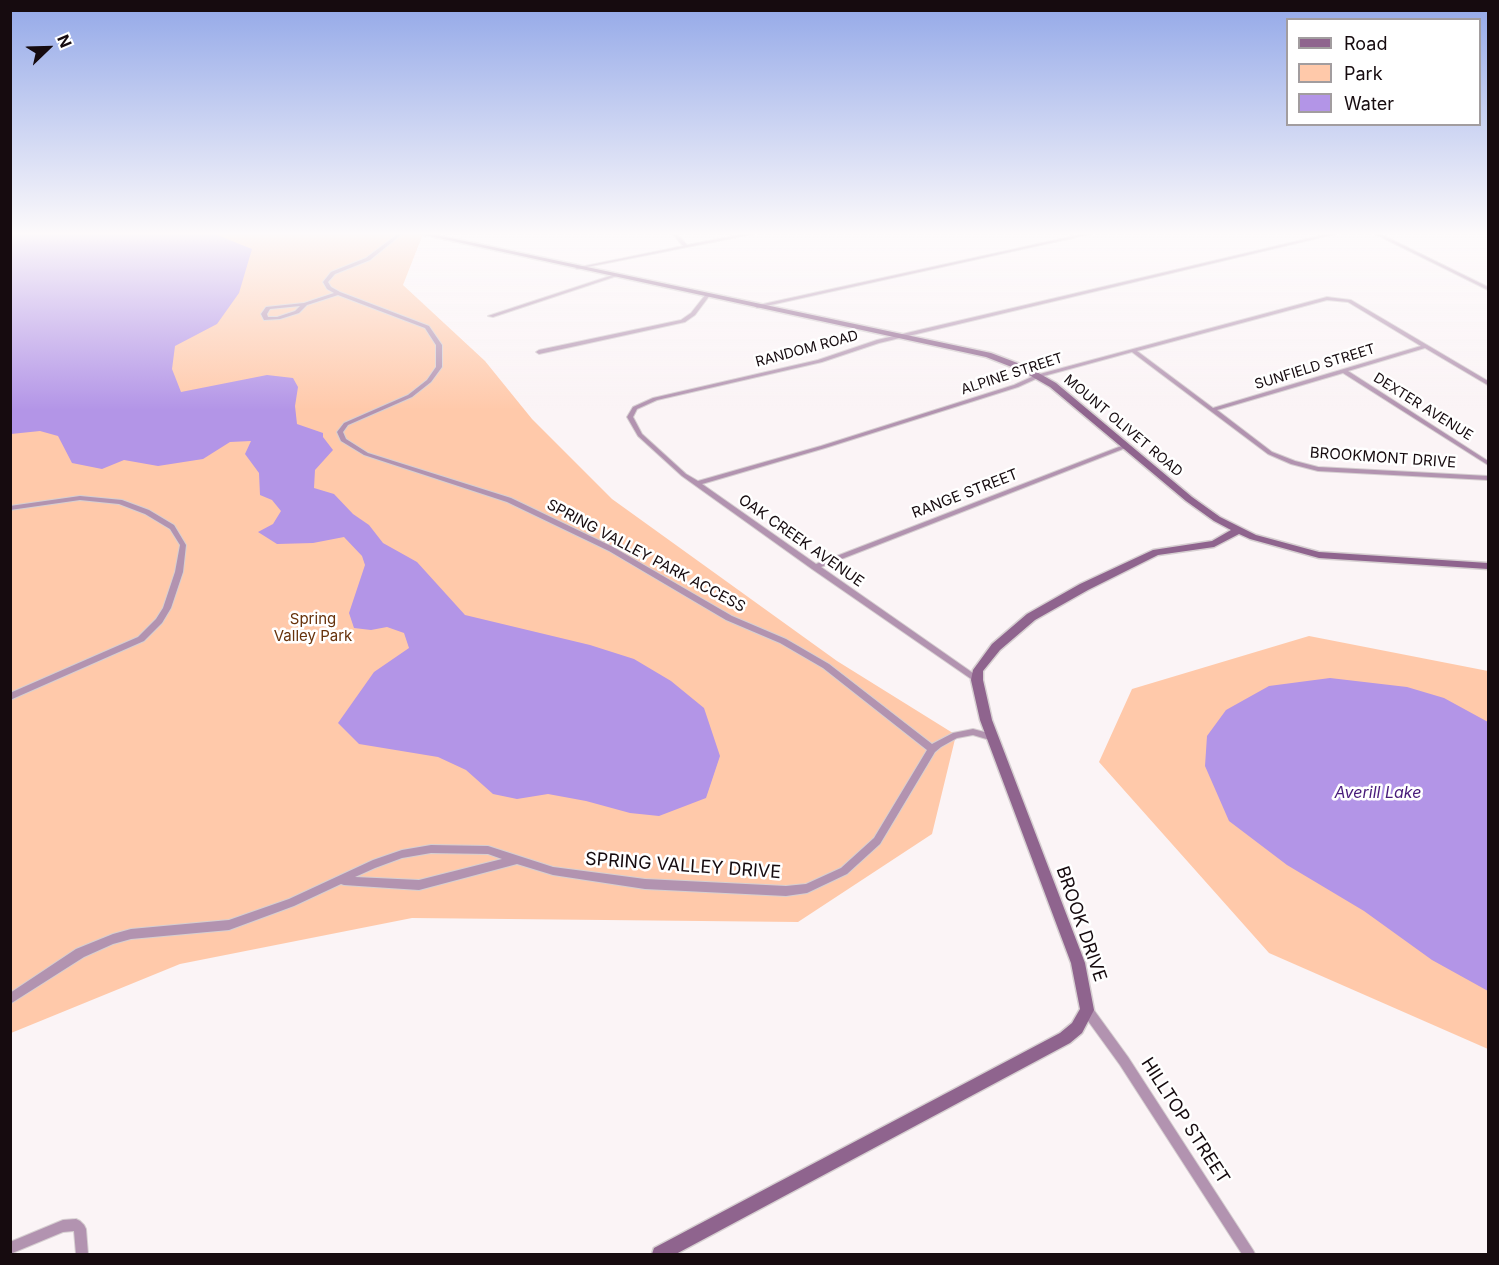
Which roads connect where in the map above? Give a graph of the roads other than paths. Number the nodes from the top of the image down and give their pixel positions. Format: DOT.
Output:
graph roads {
  1 [pos="565,292"];
  2 [pos="693,292"];
  3 [pos="821,292"];
  4 [pos="1089,292"];
  5 [pos="338,293"];
  6 [pos="708,295"];
  7 [pos="305,304"];
  8 [pos="757,306"];
  9 [pos="491,316"];
  10 [pos="905,336"];
  11 [pos="1425,346"];
  12 [pos="1133,350"];
  13 [pos="539,352"];
  14 [pos="1344,371"];
  15 [pos="1038,376"];
  16 [pos="1488,383"];
  17 [pos="635,408"];
  18 [pos="1212,410"];
  19 [pos="1126,446"];
  20 [pos="1488,463"];
  21 [pos="1488,478"];
  22 [pos="696,484"];
  23 [pos="10,508"];
  24 [pos="1239,530"];
  25 [pos="1488,566"];
  26 [pos="814,567"];
  27 [pos="977,680"];
  28 [pos="10,697"];
  29 [pos="993,737"];
  30 [pos="932,749"];
  31 [pos="515,860"];
  32 [pos="342,880"];
  33 [pos="10,999"];
  34 [pos="1087,1010"];
  35 [pos="10,1248"];
  36 [pos="667,1253"];
  37 [pos="82,1254"];
  38 [pos="1249,1254"];
  1 -- 9 [label="street"];
  2 -- 6 [label="street, MOUNT OLIVET ROAD"];
  3 -- 8 [label="street"];
  4 -- 10 [label="street, RANDOM ROAD"];
  5 -- 7 [label="street"];
  5 -- 30 [label="street, SPRING VALLEY PARK ACCESS"];
  6 -- 8 [label="street, MOUNT OLIVET ROAD"];
  6 -- 13 [label="street"];
  7 -- 7 [label="street"];
  8 -- 10 [label="street, MOUNT OLIVET ROAD"];
  10 -- 15 [label="street, MOUNT OLIVET ROAD"];
  10 -- 17 [label="street, RANDOM ROAD"];
  11 -- 12 [label="street, ALPINE STREET"];
  11 -- 14 [label="street, SUNFIELD STREET"];
  11 -- 16 [label="street"];
  12 -- 15 [label="street, ALPINE STREET"];
  12 -- 18 [label="street, BROOKMONT DRIVE"];
  14 -- 18 [label="street, SUNFIELD STREET"];
  14 -- 20 [label="street, DEXTER AVENUE"];
  15 -- 19 [label="street, MOUNT OLIVET ROAD"];
  15 -- 22 [label="street, ALPINE STREET"];
  17 -- 22 [label="street, OAK CREEK AVENUE"];
  18 -- 21 [label="street, BROOKMONT DRIVE"];
  19 -- 24 [label="street, MOUNT OLIVET ROAD"];
  19 -- 26 [label="street, RANGE STREET"];
  22 -- 26 [label="street, OAK CREEK AVENUE"];
  23 -- 28 [label="street"];
  24 -- 25 [label="street, MOUNT OLIVET ROAD"];
  24 -- 27 [label="street"];
  26 -- 27 [label="street, OAK CREEK AVENUE"];
  27 -- 29 [label="street, BROOK DRIVE"];
  29 -- 30 [label="street"];
  29 -- 34 [label="street, BROOK DRIVE"];
  30 -- 31 [label="street, SPRING VALLEY DRIVE"];
  31 -- 32 [label="street, SPRING VALLEY DRIVE"];
  31 -- 32 [label="street, SPRING VALLEY DRIVE"];
  32 -- 33 [label="street, SPRING VALLEY DRIVE"];
  34 -- 36 [label="street"];
  34 -- 38 [label="street, HILLTOP STREET"];
  35 -- 37 [label="street"];
}
